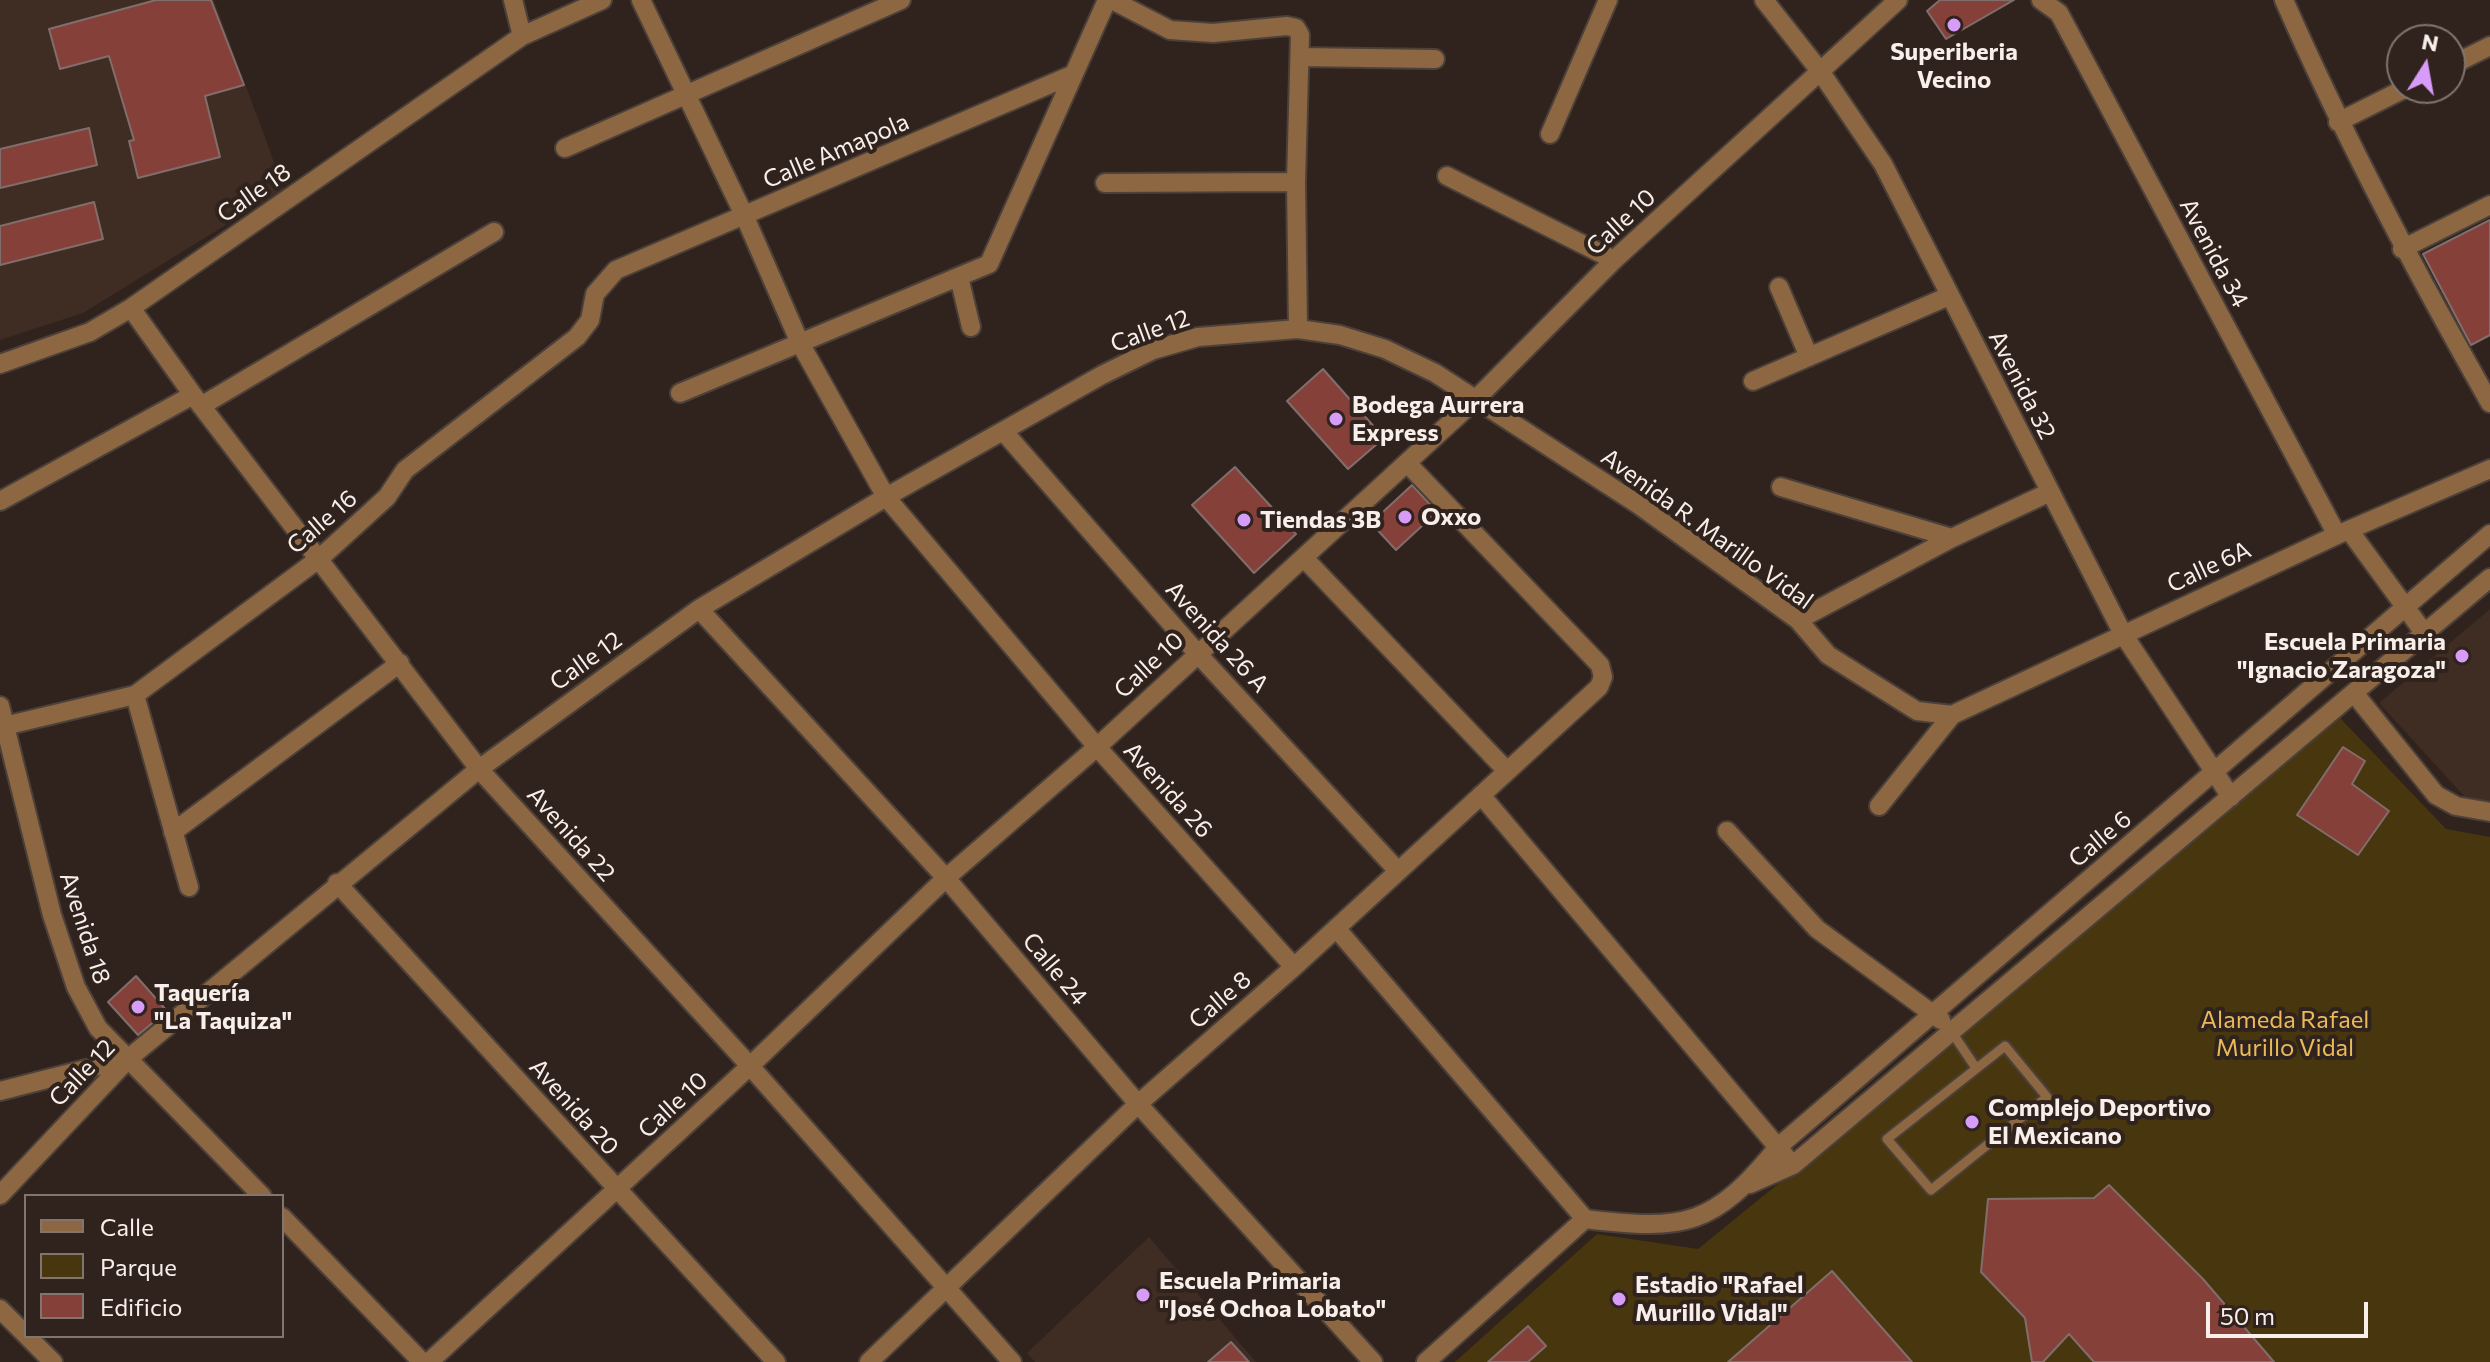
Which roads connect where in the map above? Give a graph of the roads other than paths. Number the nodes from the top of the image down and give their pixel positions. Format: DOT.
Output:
graph roads {
  1 [pos="513,0"];
  2 [pos="602,0"];
  3 [pos="641,0"];
  4 [pos="901,0"];
  5 [pos="1110,0"];
  6 [pos="1608,0"];
  7 [pos="1764,0"];
  8 [pos="1898,0"];
  9 [pos="2041,0"];
  10 [pos="2284,0"];
  11 [pos="522,36"];
  12 [pos="2490,46"];
  13 [pos="1300,57"];
  14 [pos="2466,58"];
  15 [pos="1435,59"];
  16 [pos="1820,71"];
  17 [pos="1074,74"];
  18 [pos="688,94"];
  19 [pos="2386,98"];
  20 [pos="2338,122"];
  21 [pos="1550,134"];
  22 [pos="565,148"];
  23 [pos="1447,176"];
  24 [pos="1296,182"];
  25 [pos="1105,183"];
  26 [pos="2490,205"];
  27 [pos="745,217"];
  28 [pos="494,232"];
  29 [pos="2402,249"];
  30 [pos="1614,260"];
  31 [pos="616,270"];
  32 [pos="959,277"];
  33 [pos="1779,287"];
  34 [pos="1949,296"];
  35 [pos="131,308"];
  36 [pos="971,327"];
  37 [pos="1298,329"];
  38 [pos="800,343"];
  39 [pos="1809,357"];
  40 [pos="0,364"];
  41 [pos="1753,381"];
  42 [pos="680,393"];
  43 [pos="197,401"];
  44 [pos="1474,401"];
  45 [pos="2490,403"];
  46 [pos="1004,432"];
  47 [pos="1407,463"];
  48 [pos="2490,469"];
  49 [pos="1781,487"];
  50 [pos="2050,492"];
  51 [pos="886,497"];
  52 [pos="0,501"];
  53 [pos="2343,532"];
  54 [pos="2490,534"];
  55 [pos="1952,538"];
  56 [pos="320,558"];
  57 [pos="1304,558"];
  58 [pos="2490,578"];
  59 [pos="2404,606"];
  60 [pos="699,609"];
  61 [pos="1798,620"];
  62 [pos="2123,634"];
  63 [pos="2425,634"];
  64 [pos="1197,653"];
  65 [pos="400,663"];
  66 [pos="2354,693"];
  67 [pos="135,695"];
  68 [pos="0,706"];
  69 [pos="1952,715"];
  70 [pos="3,726"];
  71 [pos="1097,747"];
  72 [pos="479,769"];
  73 [pos="1507,771"];
  74 [pos="2215,772"];
  75 [pos="1481,795"];
  76 [pos="2231,797"];
  77 [pos="1879,806"];
  78 [pos="2490,812"];
  79 [pos="1727,831"];
  80 [pos="173,832"];
  81 [pos="1398,871"];
  82 [pos="946,878"];
  83 [pos="337,883"];
  84 [pos="189,887"];
  85 [pos="1336,928"];
  86 [pos="1294,967"];
  87 [pos="1934,1012"];
  88 [pos="1951,1031"];
  89 [pos="129,1058"];
  90 [pos="750,1066"];
  91 [pos="1976,1068"];
  92 [pos="0,1091"];
  93 [pos="1138,1104"];
  94 [pos="1778,1147"];
  95 [pos="1793,1165"];
  96 [pos="1747,1185"];
  97 [pos="617,1191"];
  98 [pos="260,1194"];
  99 [pos="0,1195"];
  100 [pos="284,1219"];
  101 [pos="1585,1219"];
  102 [pos="948,1289"];
  103 [pos="0,1309"];
  104 [pos="24,1334"];
  105 [pos="28,1338"];
  106 [pos="53,1362"];
  107 [pos="422,1362"];
  108 [pos="429,1362"];
  109 [pos="776,1362"];
  110 [pos="869,1362"];
  111 [pos="1012,1362"];
  112 [pos="1373,1362"];
  113 [pos="1426,1362"];
  1 -- 11 [label="street"];
  2 -- 11 [label="street, Calle 18"];
  3 -- 18 [label="street, Avenida 26"];
  4 -- 18 [label="street"];
  5 -- 13 [label="street"];
  5 -- 17 [label="street"];
  6 -- 21 [label="street"];
  7 -- 16 [label="street, Avenida 32"];
  8 -- 16 [label="street, Calle 10"];
  9 -- 53 [label="street, Avenida 34"];
  10 -- 20 [label="street"];
  11 -- 35 [label="street, Calle 18"];
  12 -- 14 [label="street"];
  13 -- 15 [label="street"];
  13 -- 24 [label="street"];
  16 -- 30 [label="street, Calle 10"];
  16 -- 34 [label="street, Avenida 32"];
  17 -- 27 [label="street, Calle Amapola"];
  17 -- 32 [label="street"];
  18 -- 22 [label="street"];
  18 -- 27 [label="street, Avenida 26"];
  19 -- 20 [label="street"];
  20 -- 29 [label="street"];
  23 -- 30 [label="street"];
  24 -- 25 [label="street"];
  24 -- 37 [label="street"];
  26 -- 29 [label="street"];
  27 -- 31 [label="street, Calle Amapola"];
  27 -- 38 [label="street, Avenida 26"];
  28 -- 43 [label="street"];
  29 -- 45 [label="street"];
  30 -- 44 [label="street, Calle 10"];
  31 -- 56 [label="street, Calle 16"];
  32 -- 36 [label="street"];
  32 -- 38 [label="street"];
  33 -- 39 [label="street"];
  34 -- 39 [label="street"];
  34 -- 50 [label="street, Avenida 32"];
  35 -- 40 [label="street, Calle 18"];
  35 -- 43 [label="street, Avenida 22"];
  37 -- 44 [label="street, Calle 12"];
  37 -- 46 [label="street, Calle 12"];
  38 -- 42 [label="street"];
  38 -- 51 [label="street, Avenida 26"];
  39 -- 41 [label="street"];
  43 -- 52 [label="street"];
  43 -- 56 [label="street, Avenida 22"];
  44 -- 47 [label="street, Calle 10"];
  44 -- 61 [label="street, Avenida R. Marillo Vidal"];
  46 -- 51 [label="street, Calle 12"];
  46 -- 64 [label="street, Avenida 26 A"];
  47 -- 57 [label="street, Calle 10"];
  47 -- 73 [label="street, Calle 8"];
  48 -- 53 [label="street, Calle 6A"];
  49 -- 55 [label="street"];
  50 -- 55 [label="street"];
  50 -- 62 [label="street, Avenida 32"];
  51 -- 60 [label="street, Calle 12"];
  51 -- 71 [label="street, Avenida 26"];
  53 -- 59 [label="street, Avenida 34"];
  53 -- 62 [label="street, Calle 6A"];
  54 -- 59 [label="street, Calle 6"];
  55 -- 61 [label="street"];
  56 -- 65 [label="street, Avenida 22"];
  56 -- 67 [label="street, Calle 16"];
  57 -- 64 [label="street, Calle 10"];
  57 -- 73 [label="street"];
  58 -- 63 [label="street, Calle 6"];
  59 -- 63 [label="street, Avenida 34"];
  59 -- 74 [label="street, Calle 6"];
  60 -- 72 [label="street, Calle 12"];
  60 -- 82 [label="street, Calle 24"];
  61 -- 69 [label="street, Avenida R. Marillo Vidal"];
  62 -- 69 [label="street, Calle 6A"];
  62 -- 74 [label="street, Avenida 32"];
  63 -- 66 [label="street, Calle 6"];
  64 -- 71 [label="street, Calle 10"];
  64 -- 81 [label="street, Avenida 26 A"];
  65 -- 72 [label="street, Avenida 22"];
  65 -- 80 [label="street"];
  66 -- 76 [label="street, Calle 6"];
  66 -- 78 [label="street"];
  67 -- 70 [label="street, Calle 16"];
  67 -- 80 [label="street"];
  68 -- 70 [label="street, Avenida 18"];
  69 -- 77 [label="street"];
  70 -- 89 [label="street, Avenida 18"];
  71 -- 82 [label="street, Calle 10"];
  71 -- 86 [label="street, Avenida 26"];
  72 -- 83 [label="street, Calle 12"];
  72 -- 90 [label="street, Avenida 22"];
  73 -- 75 [label="street, Calle 8"];
  74 -- 76 [label="street, Avenida 32"];
  74 -- 87 [label="street, Calle 6"];
  75 -- 81 [label="street, Calle 8"];
  75 -- 94 [label="street"];
  76 -- 88 [label="street, Calle 6"];
  79 -- 87 [label="street"];
  80 -- 84 [label="street"];
  81 -- 85 [label="street, Calle 8"];
  82 -- 90 [label="street, Calle 10"];
  82 -- 93 [label="street, Calle 24"];
  83 -- 89 [label="street, Calle 12"];
  83 -- 97 [label="street, Avenida 20"];
  85 -- 86 [label="street, Calle 8"];
  85 -- 101 [label="street"];
  86 -- 93 [label="street, Calle 8"];
  87 -- 88 [label="street"];
  87 -- 94 [label="street, Calle 6"];
  88 -- 91 [label="lane"];
  88 -- 95 [label="street, Calle 6"];
  89 -- 92 [label="street"];
  89 -- 98 [label="street, Avenida 18"];
  89 -- 99 [label="street, Calle 12"];
  90 -- 97 [label="street, Calle 10"];
  90 -- 102 [label="street, Avenida 22"];
  91 -- 91 [label="lane"];
  93 -- 102 [label="street, Calle 8"];
  93 -- 112 [label="street, Calle 24"];
  94 -- 95 [label="street"];
  94 -- 96 [label="street, Calle 6"];
  95 -- 96 [label="street, Calle 6"];
  96 -- 101 [label="street, Calle 6"];
  97 -- 108 [label="street, Calle 10"];
  97 -- 109 [label="street, Avenida 20"];
  100 -- 107 [label="street"];
  101 -- 113 [label="street"];
  102 -- 110 [label="street, Calle 8"];
  102 -- 111 [label="street, Avenida 22"];
  103 -- 104 [label="street"];
  105 -- 106 [label="street"];
}
